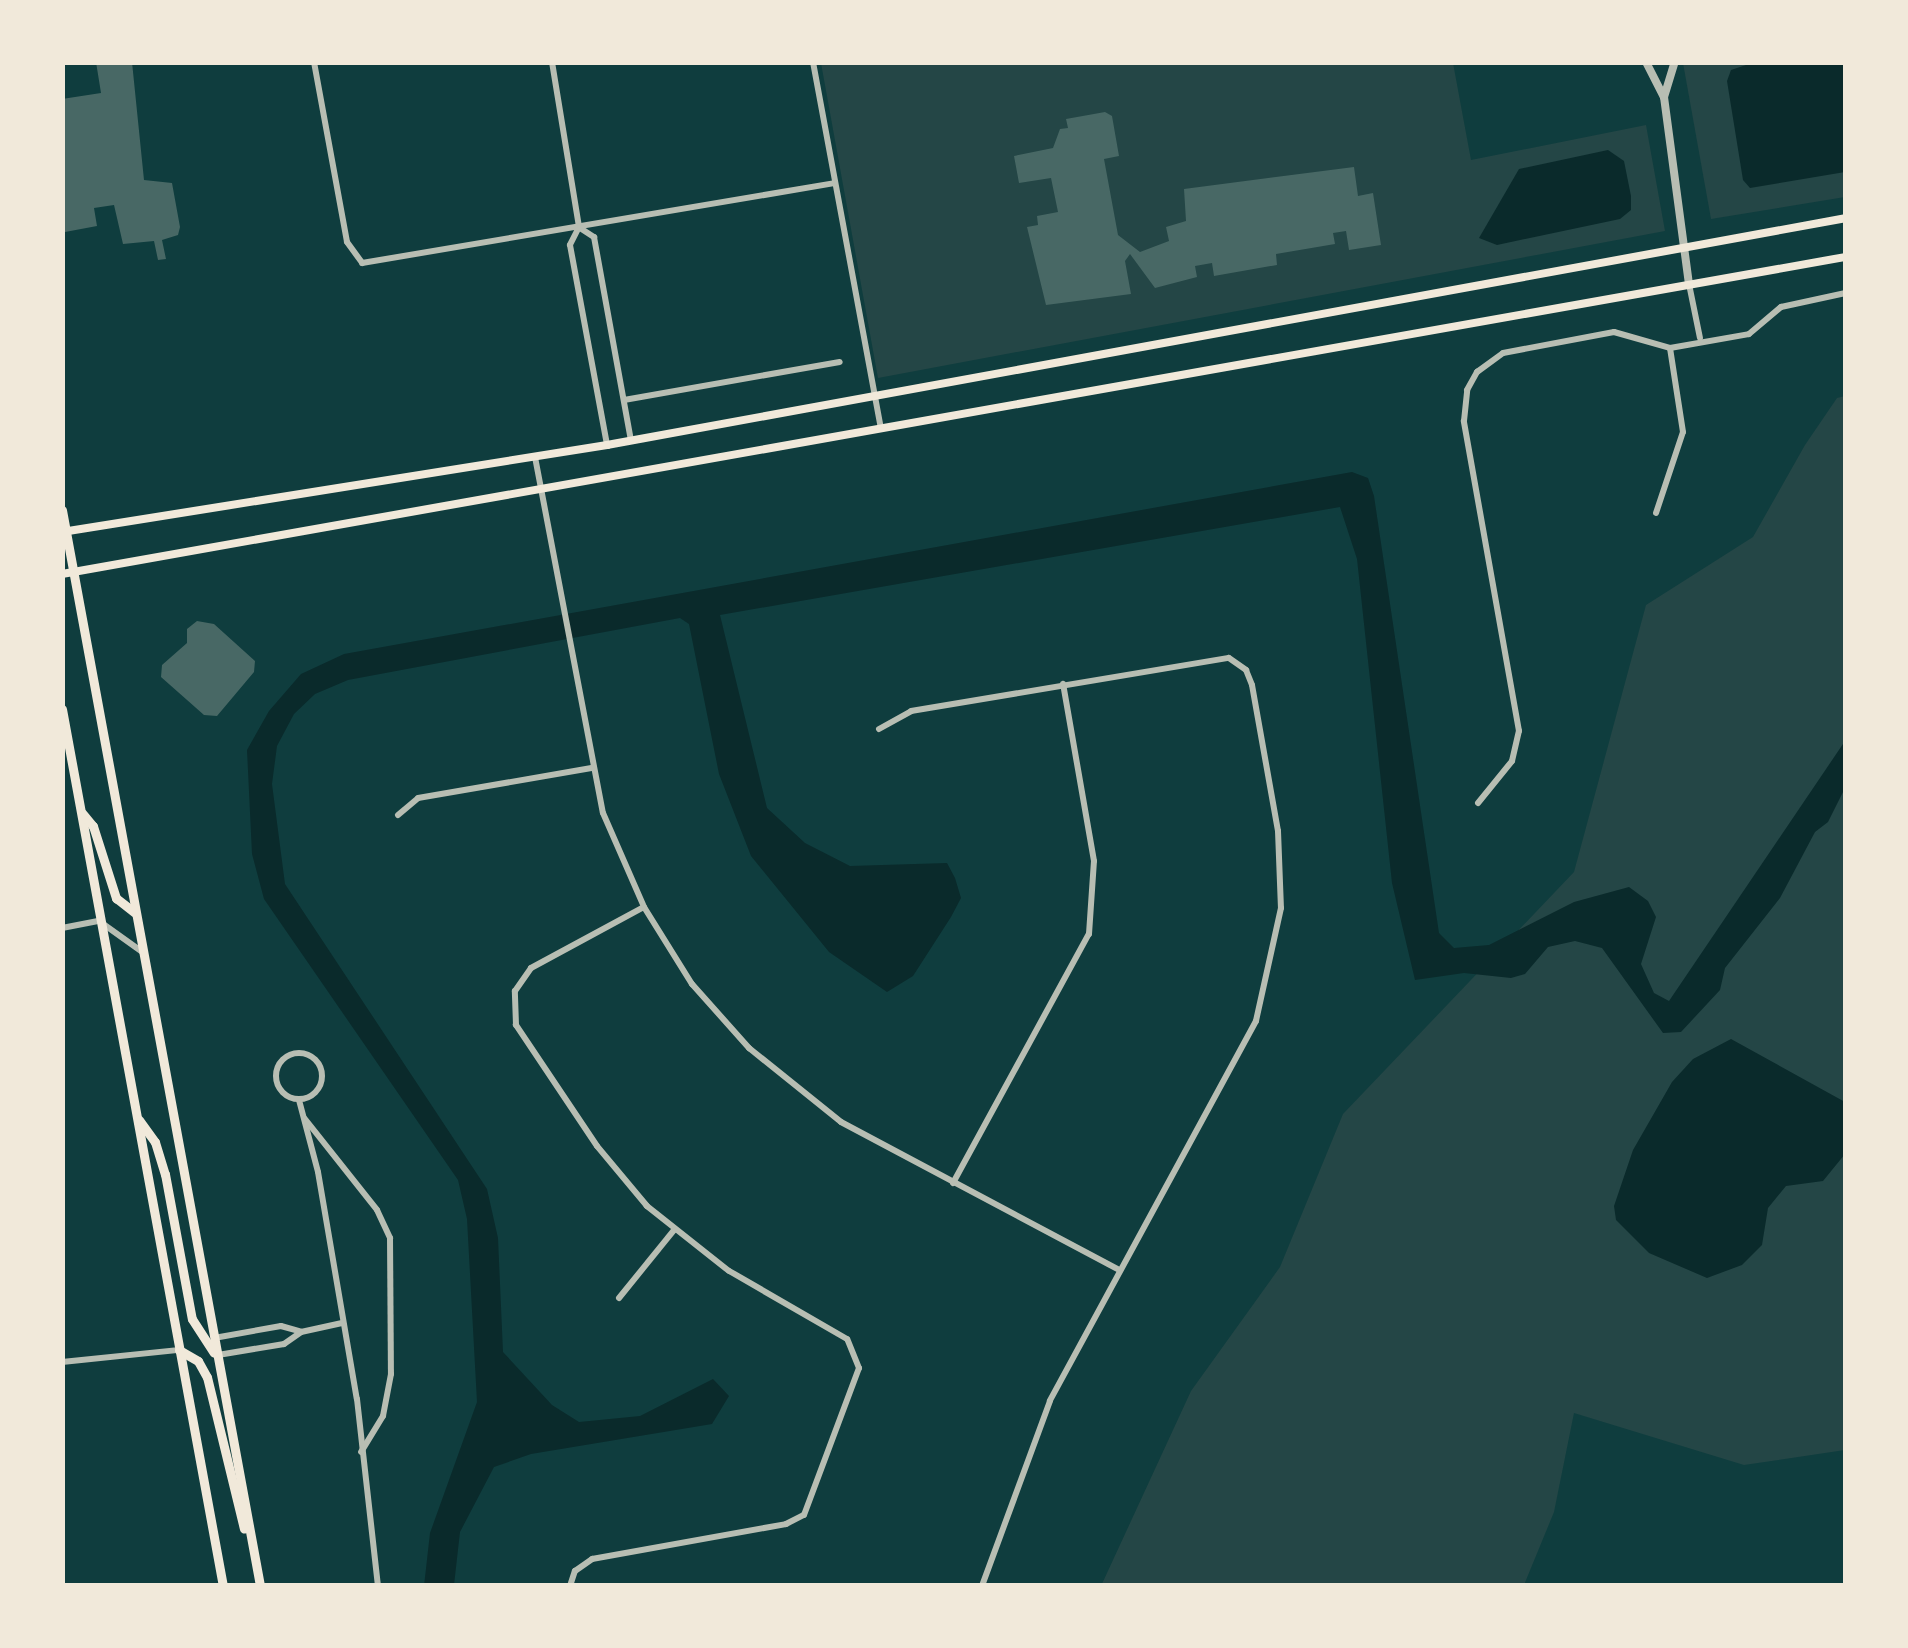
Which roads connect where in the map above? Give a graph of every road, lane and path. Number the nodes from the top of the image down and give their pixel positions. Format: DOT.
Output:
graph roads {
  1 [pos="314,62"];
  2 [pos="552,62"];
  3 [pos="813,62"];
  4 [pos="1646,62"];
  5 [pos="1675,62"];
  6 [pos="1664,97"];
  7 [pos="834,183"];
  8 [pos="1846,218"];
  9 [pos="579,227"];
  10 [pos="1683,244"];
  11 [pos="1846,257"];
  12 [pos="1690,284"];
  13 [pos="1846,293"];
  14 [pos="1700,338"];
  15 [pos="1670,348"];
  16 [pos="840,362"];
  17 [pos="874,397"];
  18 [pos="624,400"];
  19 [pos="880,428"];
  20 [pos="631,440"];
  21 [pos="607,444"];
  22 [pos="535,457"];
  23 [pos="540,488"];
  24 [pos="62,510"];
  25 [pos="1656,514"];
  26 [pos="65,532"];
  27 [pos="77,572"];
  28 [pos="62,574"];
  29 [pos="1063,684"];
  30 [pos="62,709"];
  31 [pos="880,729"];
  32 [pos="591,768"];
  33 [pos="1478,803"];
  34 [pos="80,811"];
  35 [pos="398,814"];
  36 [pos="644,907"];
  37 [pos="134,912"];
  38 [pos="100,921"];
  39 [pos="62,928"];
  40 [pos="141,951"];
  41 [pos="299,1100"];
  42 [pos="136,1116"];
  43 [pos="303,1117"];
  44 [pos="953,1183"];
  45 [pos="674,1230"];
  46 [pos="1118,1269"];
  47 [pos="620,1298"];
  48 [pos="342,1323"];
  49 [pos="300,1332"];
  50 [pos="213,1338"];
  51 [pos="180,1350"];
  52 [pos="216,1355"];
  53 [pos="62,1362"];
  54 [pos="361,1454"];
  55 [pos="253,1550"];
  56 [pos="223,1586"];
  57 [pos="260,1586"];
  58 [pos="378,1586"];
  59 [pos="570,1586"];
  60 [pos="982,1586"];
  1 -- 9 [label="street"];
  2 -- 9 [label="street"];
  3 -- 7 [label="street"];
  4 -- 6 [label="street"];
  5 -- 6 [label="street"];
  6 -- 10 [label="street"];
  7 -- 9 [label="street"];
  7 -- 17 [label="street"];
  8 -- 10 [label="main road"];
  9 -- 18 [label="street"];
  9 -- 21 [label="street"];
  10 -- 12 [label="street"];
  10 -- 17 [label="main road"];
  11 -- 12 [label="main road"];
  12 -- 14 [label="street"];
  12 -- 19 [label="main road"];
  13 -- 14 [label="street"];
  14 -- 15 [label="street"];
  15 -- 25 [label="street"];
  15 -- 33 [label="street"];
  16 -- 18 [label="street"];
  17 -- 19 [label="street"];
  17 -- 20 [label="main road"];
  18 -- 20 [label="street"];
  19 -- 23 [label="main road"];
  20 -- 21 [label="main road"];
  21 -- 22 [label="main road"];
  22 -- 23 [label="street"];
  22 -- 26 [label="main road"];
  23 -- 27 [label="main road"];
  23 -- 32 [label="street"];
  24 -- 26 [label="main road"];
  26 -- 27 [label="main road"];
  27 -- 28 [label="main road"];
  27 -- 37 [label="main road"];
  29 -- 31 [label="street"];
  29 -- 44 [label="street"];
  29 -- 46 [label="street"];
  30 -- 34 [label="main road"];
  32 -- 35 [label="street"];
  32 -- 36 [label="street"];
  34 -- 37 [label="main road"];
  34 -- 38 [label="main road"];
  36 -- 44 [label="street"];
  36 -- 45 [label="street"];
  37 -- 40 [label="main road"];
  38 -- 39 [label="street"];
  38 -- 40 [label="street"];
  38 -- 42 [label="main road"];
  40 -- 50 [label="main road"];
  41 -- 41 [label="street"];
  41 -- 43 [label="street"];
  42 -- 51 [label="main road"];
  42 -- 52 [label="main road"];
  43 -- 48 [label="street"];
  43 -- 54 [label="street"];
  44 -- 46 [label="street"];
  45 -- 47 [label="street"];
  45 -- 59 [label="street"];
  46 -- 60 [label="street"];
  48 -- 49 [label="street"];
  48 -- 54 [label="street"];
  49 -- 50 [label="street"];
  49 -- 52 [label="street"];
  50 -- 52 [label="main road"];
  51 -- 53 [label="street"];
  51 -- 55 [label="main road"];
  51 -- 56 [label="main road"];
  52 -- 55 [label="main road"];
  54 -- 58 [label="street"];
  55 -- 57 [label="main road"];
}
